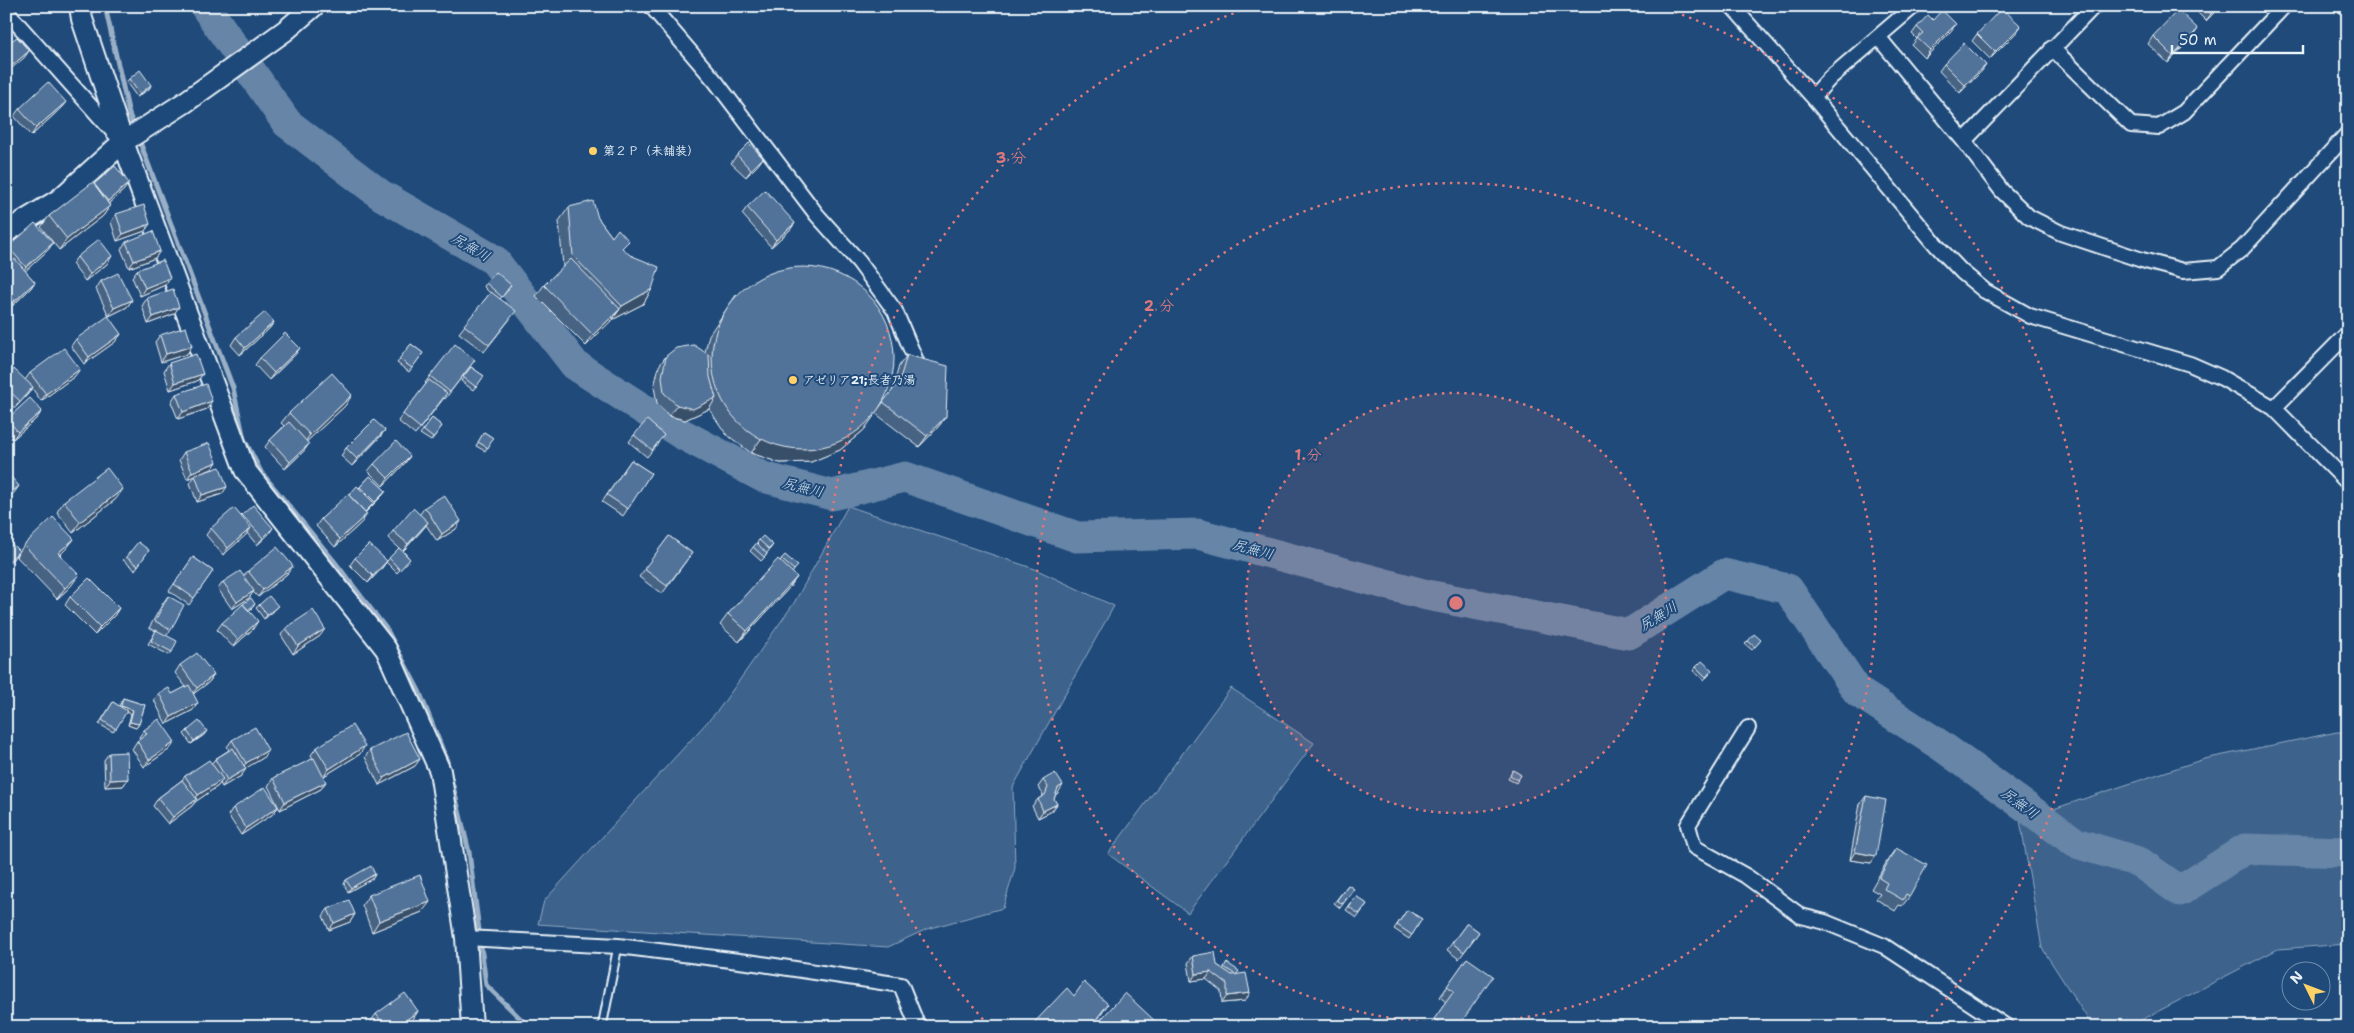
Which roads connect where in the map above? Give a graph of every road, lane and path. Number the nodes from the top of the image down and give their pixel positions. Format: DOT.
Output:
graph roads {
  1 [pos="80,6"];
  2 [pos="314,6"];
  3 [pos="651,6"];
  4 [pos="1732,6"];
  5 [pos="1914,6"];
  6 [pos="2094,6"];
  7 [pos="2284,6"];
  8 [pos="6,11"];
  9 [pos="1879,38"];
  10 [pos="2052,48"];
  11 [pos="1813,97"];
  12 [pos="2346,140"];
  13 [pos="1964,141"];
  14 [pos="123,142"];
  15 [pos="6,232"];
  16 [pos="2348,333"];
  17 [pos="916,361"];
  18 [pos="2274,408"];
  19 [pos="2348,483"];
  20 [pos="1748,728"];
  21 [pos="466,938"];
  22 [pos="618,946"];
  23 [pos="472,1027"];
  24 [pos="602,1027"];
  25 [pos="918,1027"];
  26 [pos="2007,1027"];
  1 -- 14 [label="street"];
  2 -- 14 [label="street"];
  3 -- 17 [label="street"];
  4 -- 11 [label="street"];
  5 -- 9 [label="street"];
  6 -- 10 [label="street"];
  7 -- 10 [label="street"];
  8 -- 14 [label="street"];
  9 -- 11 [label="street"];
  9 -- 13 [label="street"];
  10 -- 13 [label="street"];
  11 -- 18 [label="street"];
  12 -- 13 [label="street"];
  14 -- 15 [label="street"];
  14 -- 21 [label="street"];
  16 -- 18 [label="street"];
  18 -- 19 [label="street"];
  20 -- 26 [label="street"];
  21 -- 22 [label="street"];
  21 -- 23 [label="street"];
  22 -- 24 [label="lane"];
  22 -- 25 [label="street"];
}
